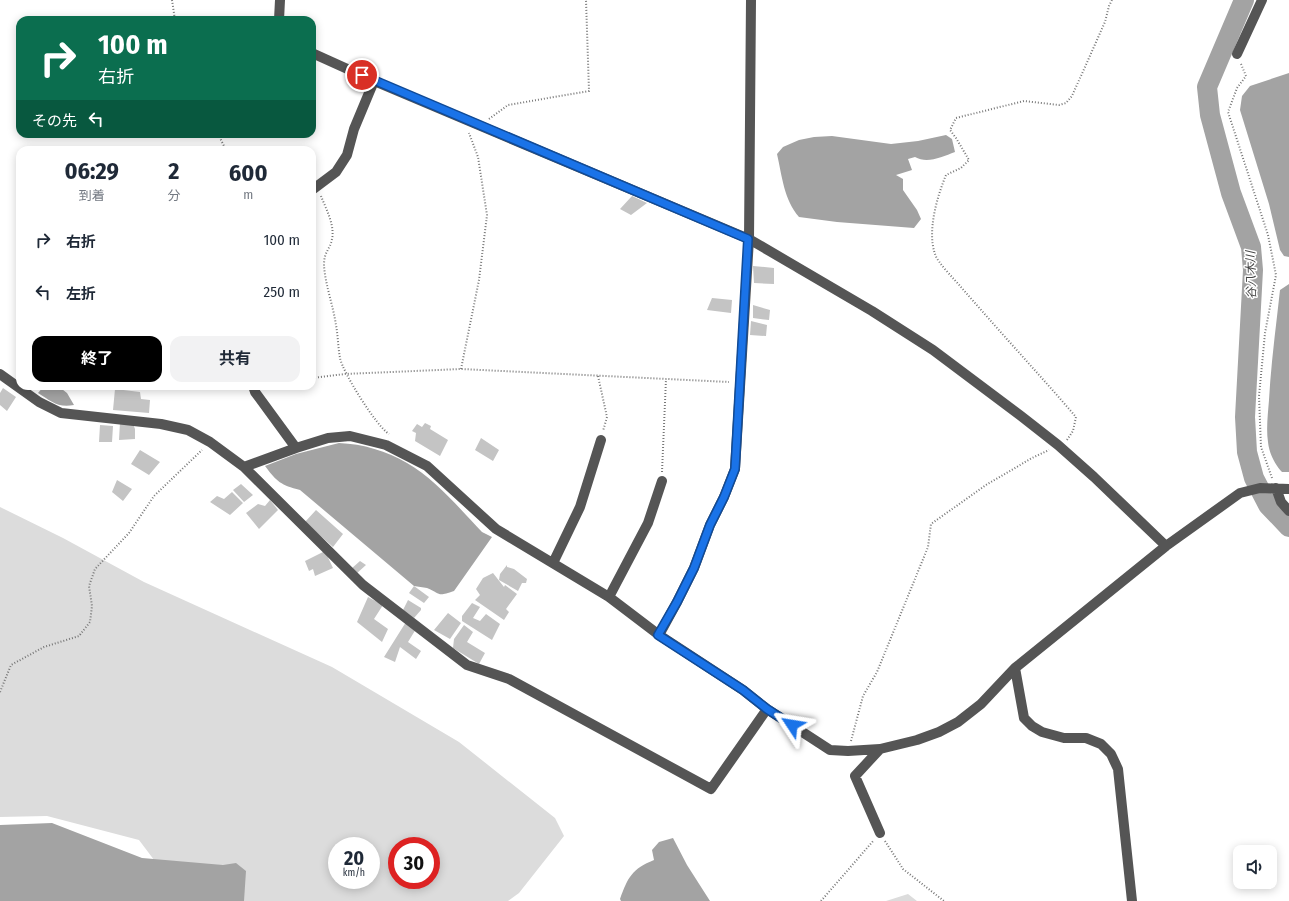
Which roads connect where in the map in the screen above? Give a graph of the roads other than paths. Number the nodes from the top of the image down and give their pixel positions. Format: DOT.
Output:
graph roads {
  1 [pos="280,0"];
  2 [pos="751,0"];
  3 [pos="1262,0"];
  4 [pos="279,16"];
  5 [pos="1237,54"];
  6 [pos="316,55"];
  7 [pos="374,81"];
  8 [pos="316,187"];
  9 [pos="748,239"];
  10 [pos="0,374"];
  11 [pos="16,385"];
  12 [pos="22,390"];
  13 [pos="254,390"];
  14 [pos="601,440"];
  15 [pos="296,448"];
  16 [pos="244,467"];
  17 [pos="662,481"];
  18 [pos="1276,488"];
  19 [pos="1289,489"];
  20 [pos="1289,511"];
  21 [pos="1166,546"];
  22 [pos="552,563"];
  23 [pos="609,597"];
  24 [pos="658,635"];
  25 [pos="1015,668"];
  26 [pos="767,709"];
  27 [pos="880,749"];
  28 [pos="880,833"];
  29 [pos="1132,901"];
  1 -- 4 [label="street"];
  2 -- 9 [label="street"];
  3 -- 5 [label="street"];
  6 -- 7 [label="street"];
  7 -- 8 [label="street"];
  7 -- 9 [label="street"];
  9 -- 21 [label="street"];
  9 -- 24 [label="street"];
  10 -- 11 [label="street"];
  12 -- 16 [label="street"];
  13 -- 15 [label="street"];
  14 -- 22 [label="street"];
  15 -- 16 [label="street"];
  15 -- 22 [label="street"];
  16 -- 26 [label="street"];
  17 -- 23 [label="street"];
  18 -- 19 [label="street"];
  18 -- 20 [label="street"];
  18 -- 21 [label="street"];
  21 -- 25 [label="street"];
  22 -- 23 [label="street"];
  23 -- 24 [label="street"];
  24 -- 26 [label="street"];
  25 -- 27 [label="street"];
  25 -- 29 [label="street"];
  26 -- 27 [label="street"];
  27 -- 28 [label="street"];
}
